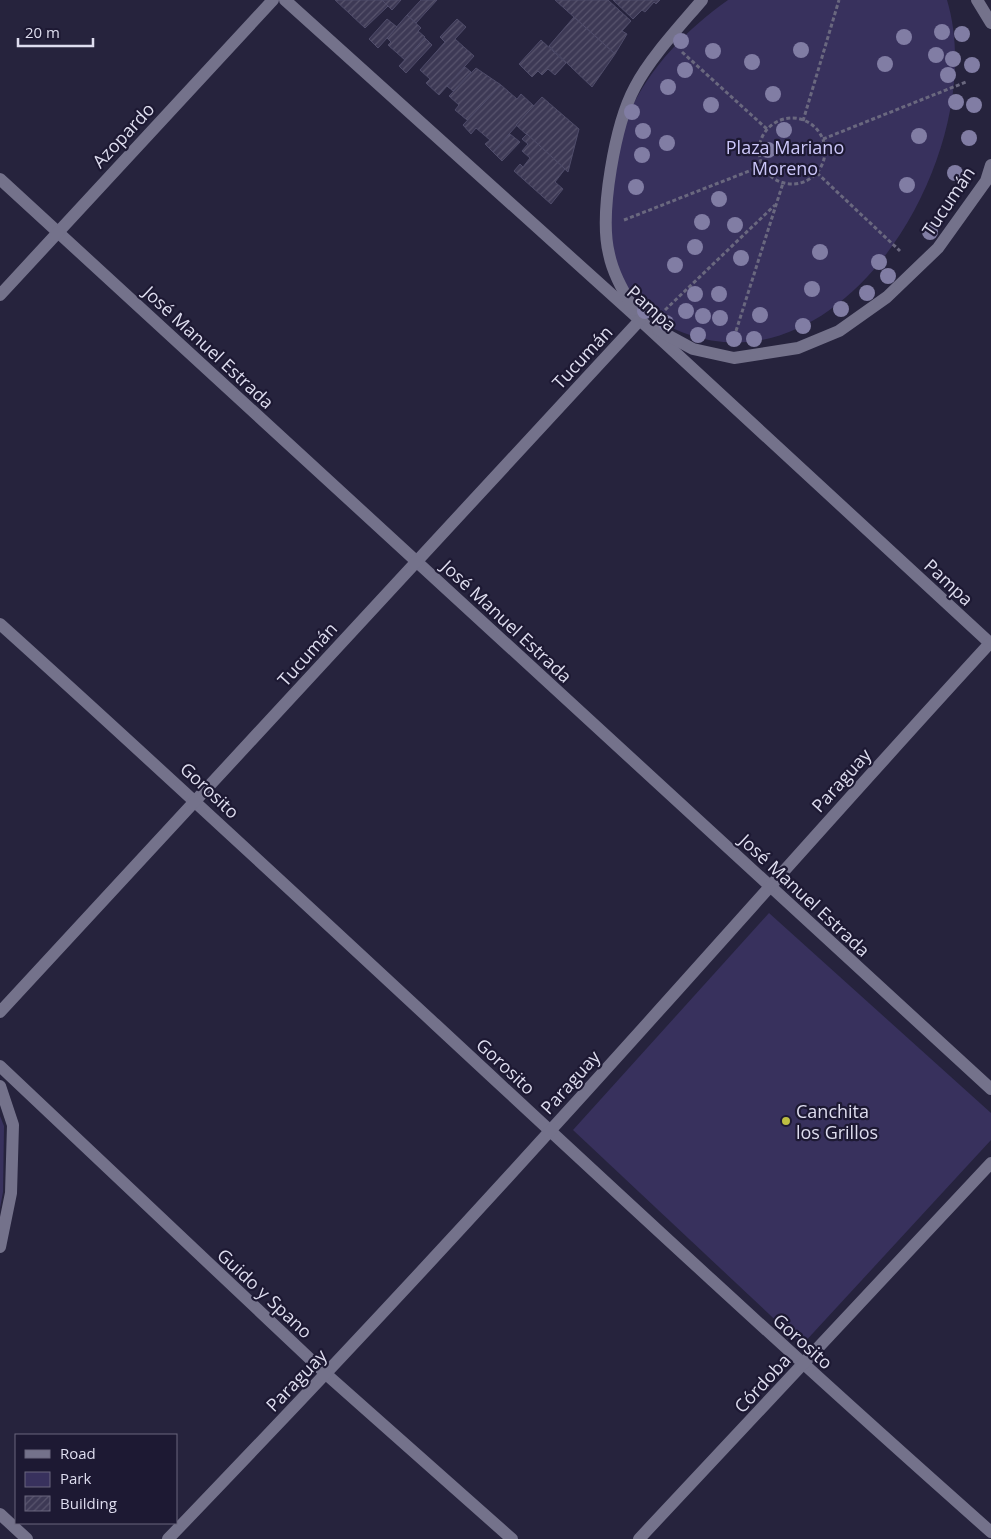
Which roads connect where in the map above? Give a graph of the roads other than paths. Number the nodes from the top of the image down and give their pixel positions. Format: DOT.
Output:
graph roads {
  1 [pos="273,0"];
  2 [pos="285,0"];
  3 [pos="702,0"];
  4 [pos="977,0"];
  5 [pos="991,23"];
  6 [pos="991,165"];
  7 [pos="0,178"];
  8 [pos="988,184"];
  9 [pos="57,232"];
  10 [pos="0,295"];
  11 [pos="640,320"];
  12 [pos="415,561"];
  13 [pos="0,624"];
  14 [pos="991,643"];
  15 [pos="196,802"];
  16 [pos="769,885"];
  17 [pos="0,1012"];
  18 [pos="0,1066"];
  19 [pos="0,1086"];
  20 [pos="991,1089"];
  21 [pos="550,1131"];
  22 [pos="991,1163"];
  23 [pos="0,1247"];
  24 [pos="803,1365"];
  25 [pos="326,1374"];
  26 [pos="0,1514"];
  27 [pos="991,1532"];
  28 [pos="27,1539"];
  29 [pos="168,1539"];
  30 [pos="512,1539"];
  31 [pos="639,1539"];
  1 -- 9 [label="street, Azopardo"];
  2 -- 11 [label="street, Pampa"];
  3 -- 11 [label="street"];
  4 -- 5 [label="street"];
  6 -- 8 [label="street, Tucumán"];
  7 -- 9 [label="street, José Manuel Estrada"];
  8 -- 11 [label="street, Tucumán"];
  9 -- 10 [label="street, Azopardo"];
  9 -- 12 [label="street, José Manuel Estrada"];
  11 -- 12 [label="street, Tucumán"];
  11 -- 14 [label="street, Pampa"];
  12 -- 15 [label="street, Tucumán"];
  12 -- 16 [label="street, José Manuel Estrada"];
  13 -- 15 [label="street, Gorosito"];
  14 -- 16 [label="street, Paraguay"];
  15 -- 17 [label="street, Tucumán"];
  15 -- 21 [label="street, Gorosito"];
  16 -- 20 [label="street, José Manuel Estrada"];
  16 -- 21 [label="street, Paraguay"];
  18 -- 25 [label="street, Guido y Spano"];
  19 -- 23 [label="street"];
  21 -- 24 [label="street, Gorosito"];
  21 -- 25 [label="street, Paraguay"];
  22 -- 24 [label="street, Córdoba"];
  24 -- 27 [label="street, Gorosito"];
  24 -- 31 [label="street, Córdoba"];
  25 -- 29 [label="street, Paraguay"];
  25 -- 30 [label="street, Guido y Spano"];
  26 -- 28 [label="street"];
}
